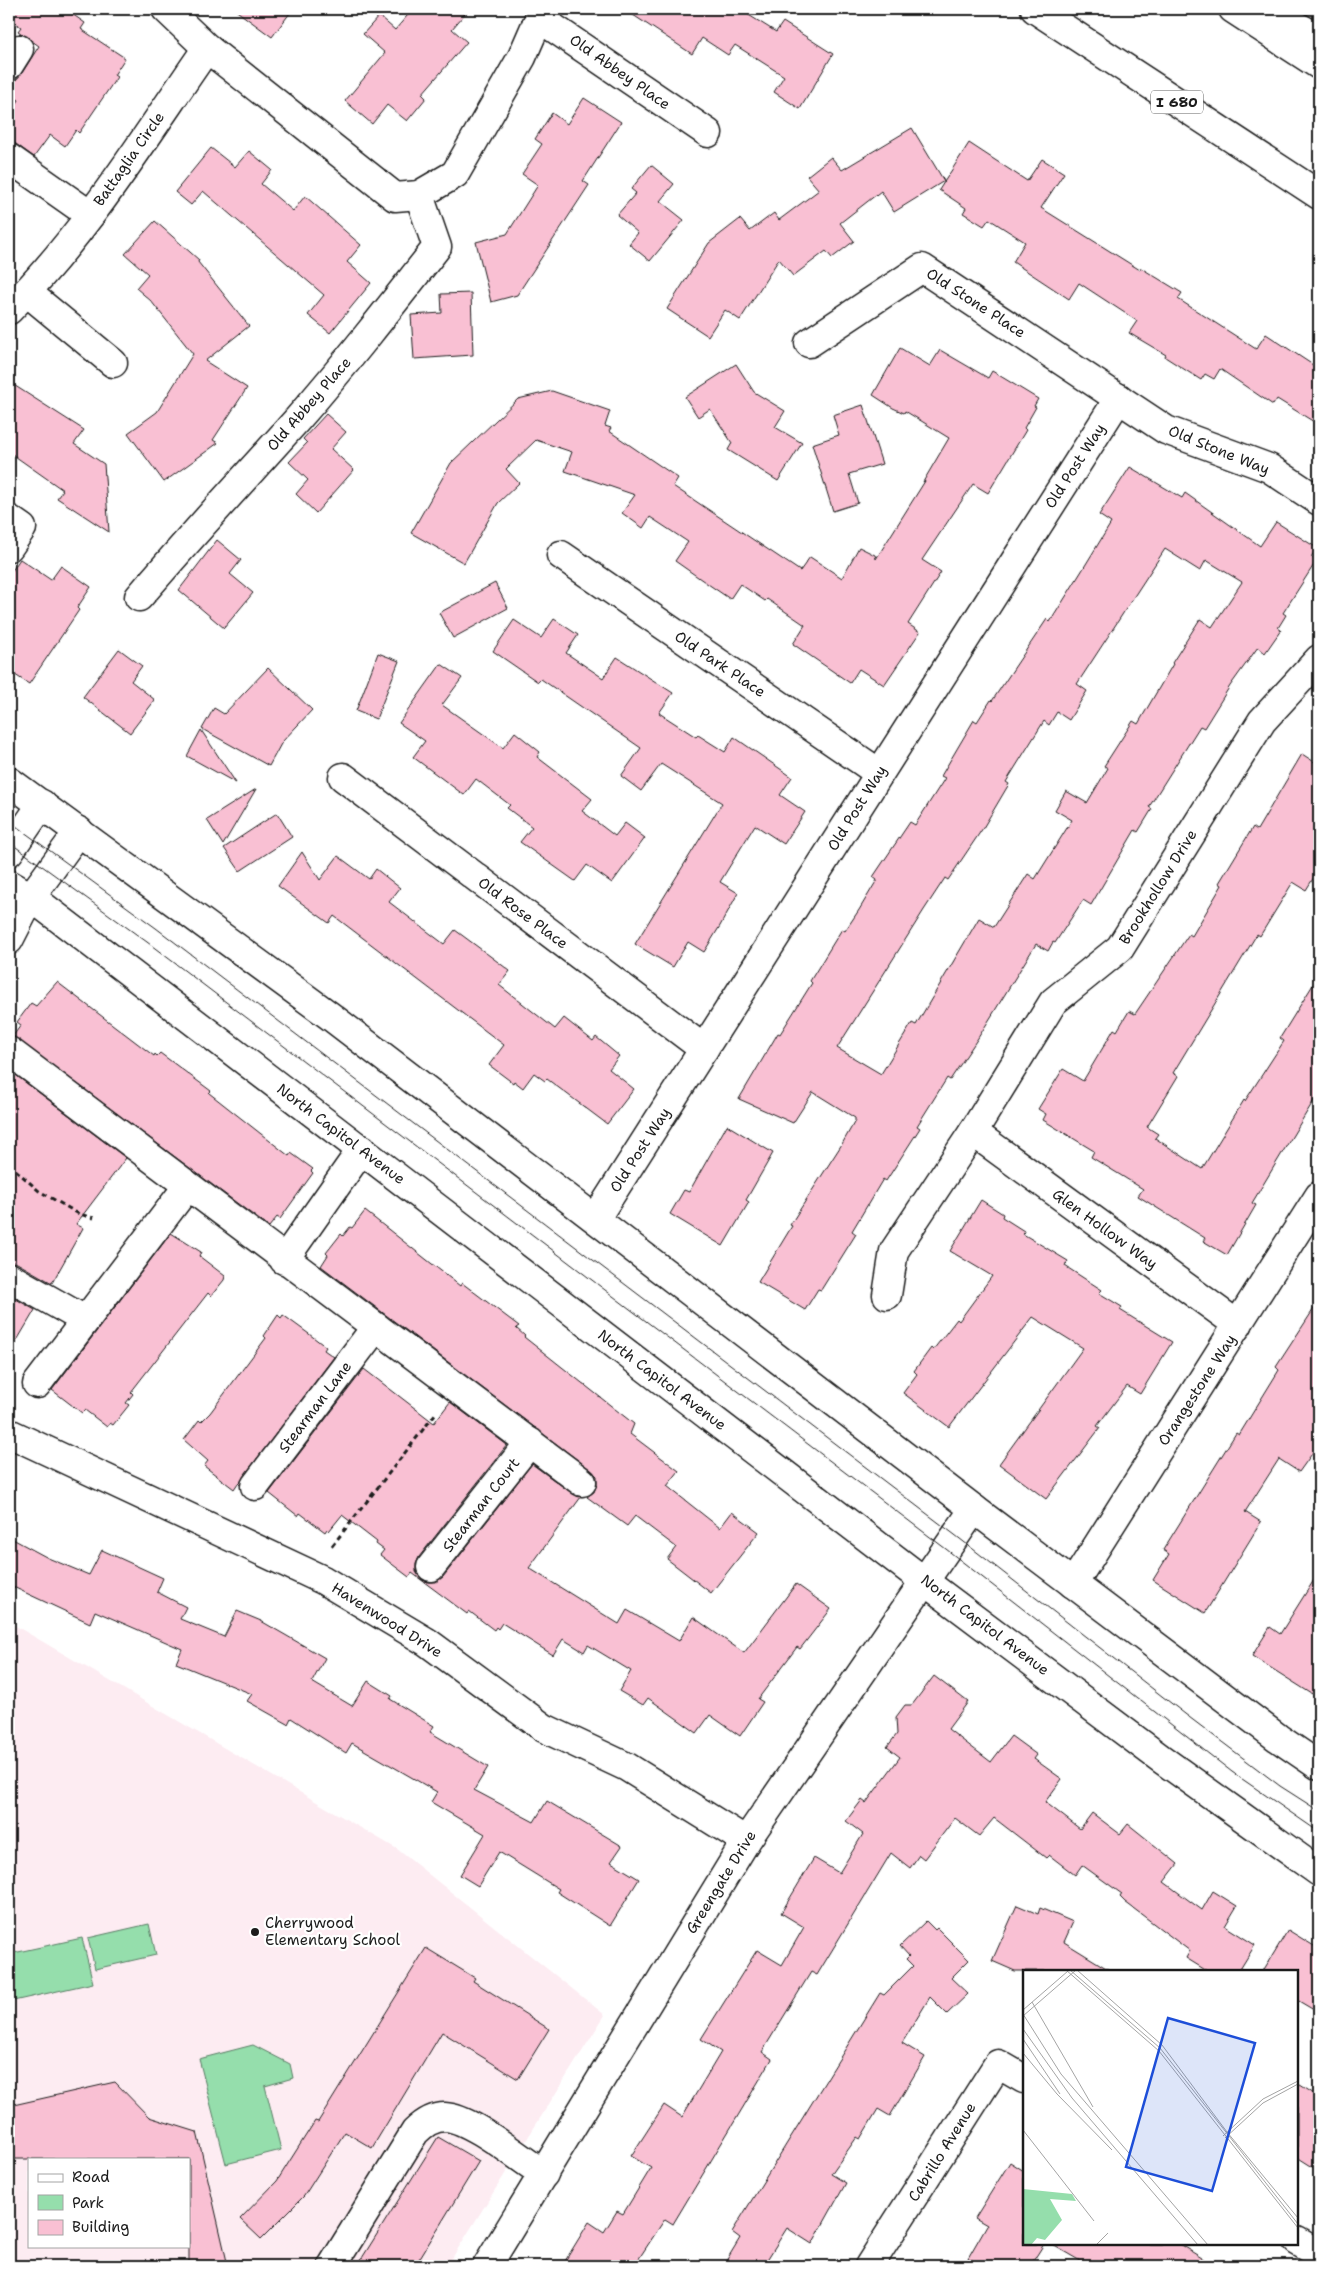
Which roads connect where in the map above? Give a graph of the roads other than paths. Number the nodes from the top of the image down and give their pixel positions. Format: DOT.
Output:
graph roads {
  1 [pos="166,9"];
  2 [pos="1035,9"];
  3 [pos="1233,9"];
  4 [pos="1265,9"];
  5 [pos="1319,38"];
  6 [pos="207,48"];
  7 [pos="1319,65"];
  8 [pos="708,133"];
  9 [pos="9,158"];
  10 [pos="419,195"];
  11 [pos="1319,195"];
  12 [pos="90,216"];
  13 [pos="18,301"];
  14 [pos="809,343"];
  15 [pos="114,364"];
  16 [pos="1119,398"];
  17 [pos="1319,501"];
  18 [pos="9,519"];
  19 [pos="9,547"];
  20 [pos="561,555"];
  21 [pos="139,597"];
  22 [pos="1319,659"];
  23 [pos="879,773"];
  24 [pos="343,777"];
  25 [pos="9,781"];
  26 [pos="42,804"];
  27 [pos="79,830"];
  28 [pos="9,852"];
  29 [pos="20,890"];
  30 [pos="9,940"];
  31 [pos="704,1049"];
  32 [pos="9,1051"];
  33 [pos="973,1132"];
  34 [pos="362,1149"];
  35 [pos="187,1187"];
  36 [pos="1319,1196"];
  37 [pos="596,1218"];
  38 [pos="284,1260"];
  39 [pos="9,1277"];
  40 [pos="887,1295"];
  41 [pos="85,1320"];
  42 [pos="1238,1325"];
  43 [pos="376,1327"];
  44 [pos="37,1384"];
  45 [pos="9,1433"];
  46 [pos="530,1442"];
  47 [pos="582,1482"];
  48 [pos="255,1486"];
  49 [pos="974,1509"];
  50 [pos="432,1567"];
  51 [pos="924,1580"];
  52 [pos="1073,1584"];
  53 [pos="1319,1766"];
  54 [pos="746,1841"];
  55 [pos="1319,1872"];
  56 [pos="1023,2078"];
  57 [pos="544,2174"];
  58 [pos="1298,2242"];
  59 [pos="1319,2254"];
  60 [pos="332,2266"];
  61 [pos="487,2266"];
  62 [pos="869,2266"];
  1 -- 6 [label="main road"];
  2 -- 11 [label="main road, I 680"];
  3 -- 7 [label="main road"];
  4 -- 5 [label="main road"];
  6 -- 10 [label="main road, Old Abbey Place"];
  6 -- 12 [label="main road, Battaglia Circle"];
  8 -- 10 [label="main road, Old Abbey Place"];
  9 -- 12 [label="main road"];
  10 -- 21 [label="main road, Old Abbey Place"];
  12 -- 13 [label="main road, Battaglia Circle"];
  13 -- 15 [label="main road"];
  14 -- 16 [label="main road, Old Stone Place"];
  16 -- 17 [label="main road, Old Stone Way"];
  16 -- 23 [label="main road, Old Post Way"];
  18 -- 19 [label="main road"];
  20 -- 23 [label="main road, Old Park Place"];
  22 -- 33 [label="main road, Brookhollow Drive"];
  23 -- 31 [label="main road, Old Post Way"];
  24 -- 31 [label="main road, Old Rose Place"];
  25 -- 26 [label="main road"];
  26 -- 27 [label="main road"];
  26 -- 28 [label="main road"];
  27 -- 29 [label="main road"];
  27 -- 37 [label="main road"];
  29 -- 30 [label="main road"];
  29 -- 34 [label="main road, North Capitol Avenue"];
  31 -- 37 [label="main road, Old Post Way"];
  32 -- 35 [label="main road"];
  33 -- 40 [label="main road, Brookhollow Drive"];
  33 -- 42 [label="main road, Glen Hollow Way"];
  34 -- 38 [label="main road"];
  34 -- 51 [label="main road, North Capitol Avenue"];
  35 -- 38 [label="main road"];
  35 -- 41 [label="main road"];
  36 -- 42 [label="main road, Orangestone Way"];
  37 -- 49 [label="main road"];
  38 -- 43 [label="main road"];
  39 -- 41 [label="main road"];
  41 -- 44 [label="main road"];
  42 -- 52 [label="main road, Orangestone Way"];
  43 -- 46 [label="main road"];
  43 -- 48 [label="main road, Stearman Lane"];
  45 -- 54 [label="main road, Havenwood Drive"];
  46 -- 47 [label="main road"];
  46 -- 50 [label="main road, Stearman Court"];
  49 -- 51 [label="main road, Greengate Drive"];
  49 -- 52 [label="main road"];
  51 -- 54 [label="main road, Greengate Drive"];
  51 -- 55 [label="main road, North Capitol Avenue"];
  52 -- 53 [label="main road"];
  54 -- 57 [label="main road, Greengate Drive"];
  56 -- 62 [label="main road, Cabrillo Avenue"];
  57 -- 60 [label="main road"];
  57 -- 61 [label="main road, Greengate Drive"];
  58 -- 59 [label="main road"];
}
